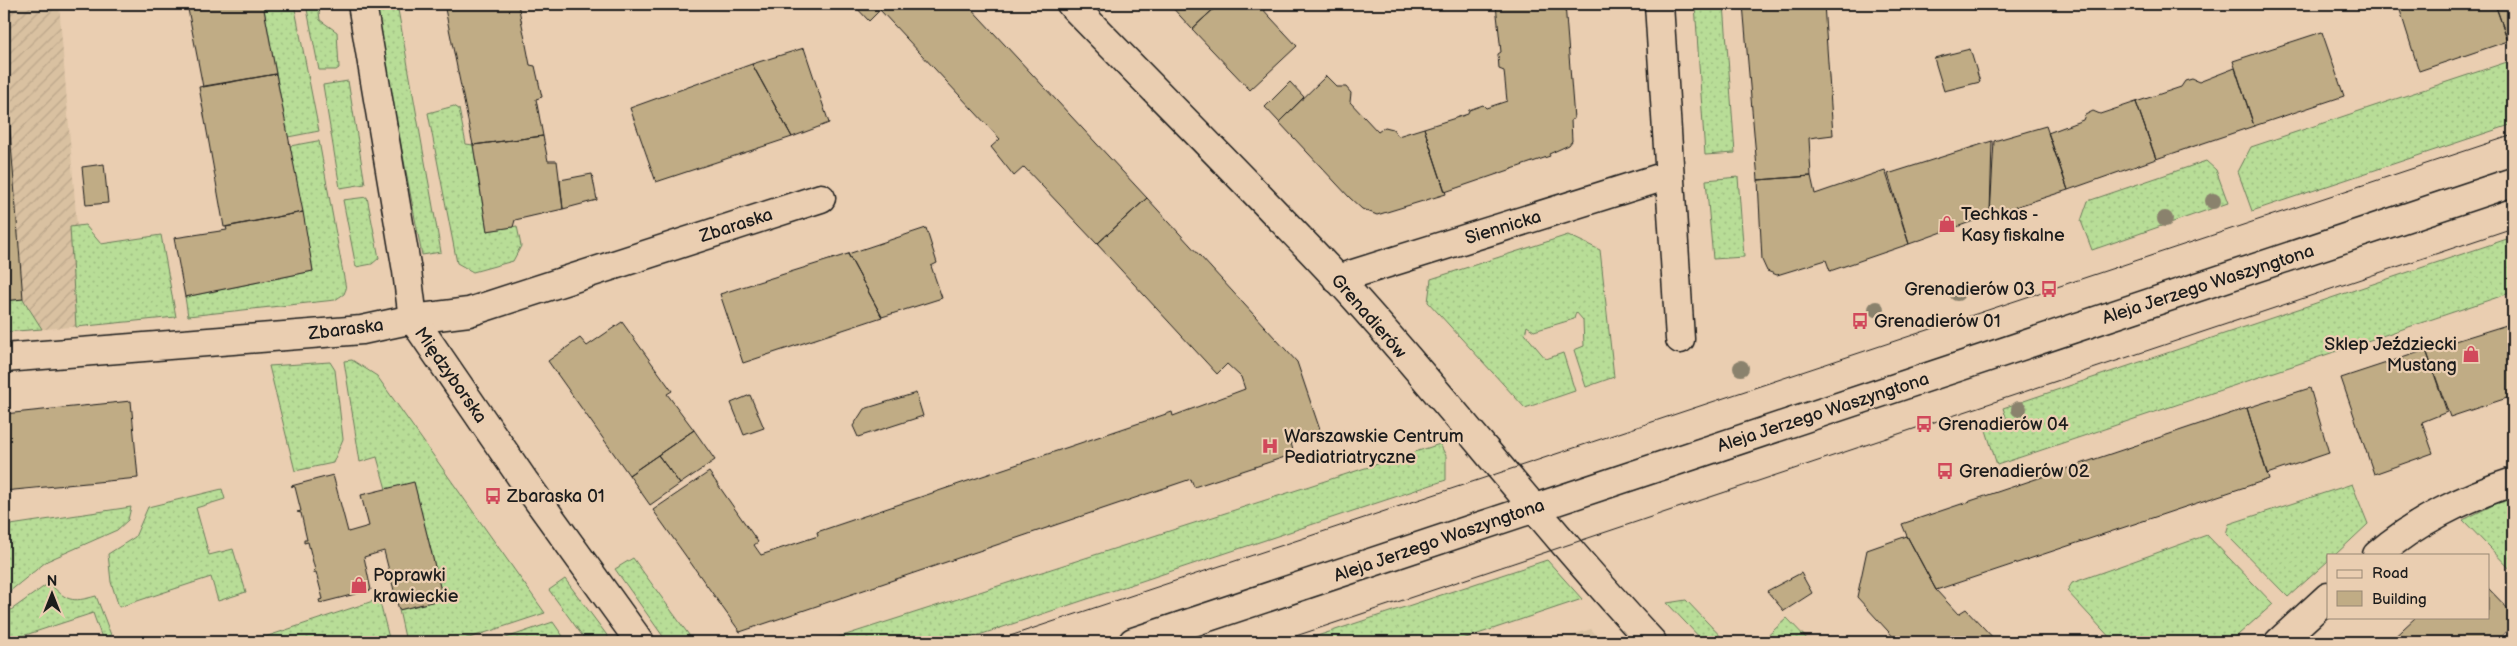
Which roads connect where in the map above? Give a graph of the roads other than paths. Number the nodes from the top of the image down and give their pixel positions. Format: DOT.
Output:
graph roads {
  1 [pos="362,4"];
  2 [pos="1071,4"];
  3 [pos="1659,4"];
  4 [pos="1669,175"];
  5 [pos="2513,182"];
  6 [pos="820,198"];
  7 [pos="1337,279"];
  8 [pos="413,320"];
  9 [pos="1680,339"];
  10 [pos="4,358"];
  11 [pos="2513,482"];
  12 [pos="1534,507"];
  13 [pos="2378,554"];
  14 [pos="2327,598"];
  15 [pos="640,642"];
  16 [pos="1133,642"];
  17 [pos="1652,642"];
  18 [pos="2279,642"];
  1 -- 8 [label="street, Międzyborska"];
  2 -- 7 [label="street, Grenadierów"];
  3 -- 4 [label="street"];
  4 -- 7 [label="street, Siennicka"];
  4 -- 9 [label="street"];
  5 -- 12 [label="street, Aleja Jerzego Waszyngtona"];
  6 -- 8 [label="street, Zbaraska"];
  7 -- 12 [label="street, Grenadierów"];
  8 -- 10 [label="street, Zbaraska"];
  8 -- 15 [label="street, Międzyborska"];
  11 -- 13 [label="street"];
  12 -- 16 [label="street, Aleja Jerzego Waszyngtona"];
  12 -- 17 [label="street, Grenadierów"];
  14 -- 18 [label="street"];
}
